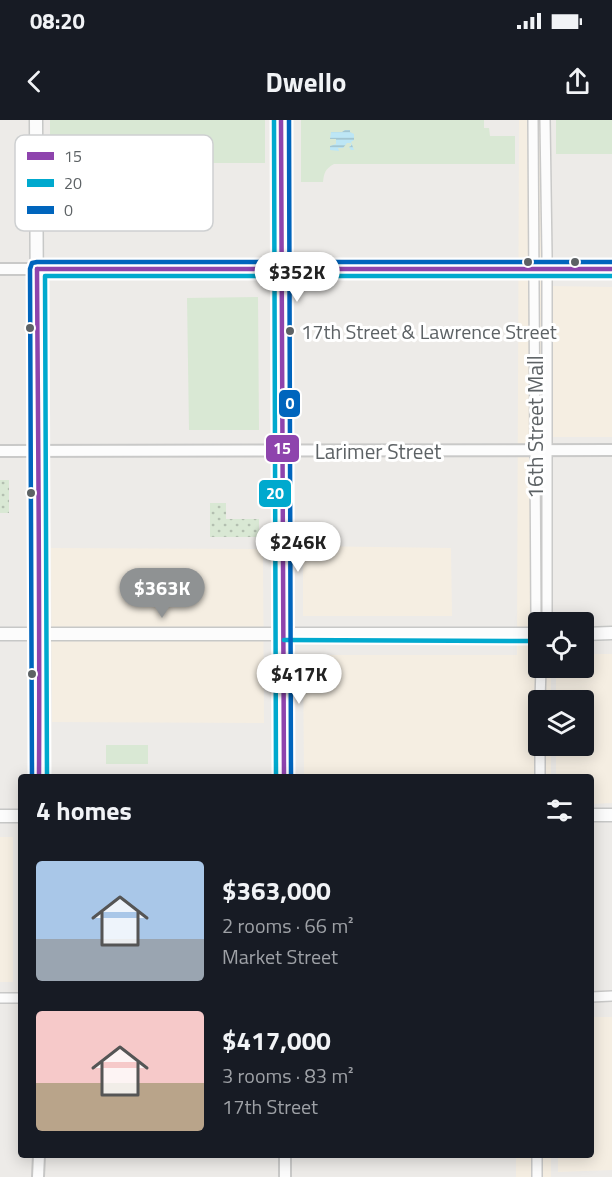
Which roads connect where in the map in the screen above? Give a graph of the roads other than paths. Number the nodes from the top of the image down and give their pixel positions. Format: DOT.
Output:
graph roads {
  1 [pos="36,120"];
  2 [pos="281,120"];
  3 [pos="533,120"];
  4 [pos="545,120"];
  5 [pos="36,135"];
  6 [pos="37,231"];
  7 [pos="0,269"];
  8 [pos="37,269"];
  9 [pos="282,269"];
  10 [pos="478,269"];
  11 [pos="507,269"];
  12 [pos="535,269"];
  13 [pos="547,269"];
  14 [pos="612,269"];
  15 [pos="541,450"];
  16 [pos="612,450"];
  17 [pos="282,451"];
  18 [pos="0,452"];
  19 [pos="37,452"];
  20 [pos="536,612"];
  21 [pos="545,612"];
  22 [pos="284,633"];
  23 [pos="528,633"];
  24 [pos="594,633"];
  25 [pos="612,633"];
  26 [pos="0,634"];
  27 [pos="39,634"];
  28 [pos="540,756"];
  29 [pos="39,774"];
  30 [pos="284,774"];
  31 [pos="540,774"];
  32 [pos="594,815"];
  33 [pos="612,815"];
  34 [pos="0,816"];
  35 [pos="18,816"];
  36 [pos="612,996"];
  37 [pos="594,997"];
  38 [pos="0,998"];
  39 [pos="18,998"];
  40 [pos="39,1158"];
  41 [pos="285,1158"];
  42 [pos="537,1158"];
  43 [pos="38,1177"];
  44 [pos="285,1177"];
  45 [pos="537,1177"];
  1 -- 5 [label="main road"];
  2 -- 9 [label="main road"];
  3 -- 12 [label="street, 16th Street Mall"];
  4 -- 13 [label="street, 16th Street Mall"];
  6 -- 8 [label="main road"];
  7 -- 8 [label="street"];
  8 -- 9 [label="street"];
  8 -- 19 [label="main road"];
  9 -- 10 [label="street"];
  9 -- 17 [label="main road"];
  11 -- 12 [label="street"];
  12 -- 13 [label="street"];
  12 -- 15 [label="street, 16th Street Mall"];
  13 -- 14 [label="street"];
  13 -- 15 [label="street, 16th Street Mall"];
  15 -- 16 [label="street, Larimer Street"];
  15 -- 17 [label="street, Larimer Street"];
  15 -- 20 [label="street, 16th Street Mall"];
  15 -- 21 [label="street, 16th Street Mall"];
  17 -- 19 [label="street, Larimer Street"];
  17 -- 22 [label="main road"];
  18 -- 19 [label="street, Larimer Street"];
  19 -- 27 [label="main road"];
  22 -- 23 [label="main road"];
  22 -- 27 [label="main road"];
  22 -- 30 [label="main road"];
  24 -- 25 [label="main road"];
  26 -- 27 [label="main road"];
  27 -- 29 [label="main road"];
  28 -- 31 [label="street"];
  32 -- 33 [label="main road"];
  34 -- 35 [label="main road"];
  36 -- 37 [label="street"];
  38 -- 39 [label="street"];
  40 -- 43 [label="street"];
  41 -- 44 [label="street"];
  42 -- 45 [label="street"];
}
